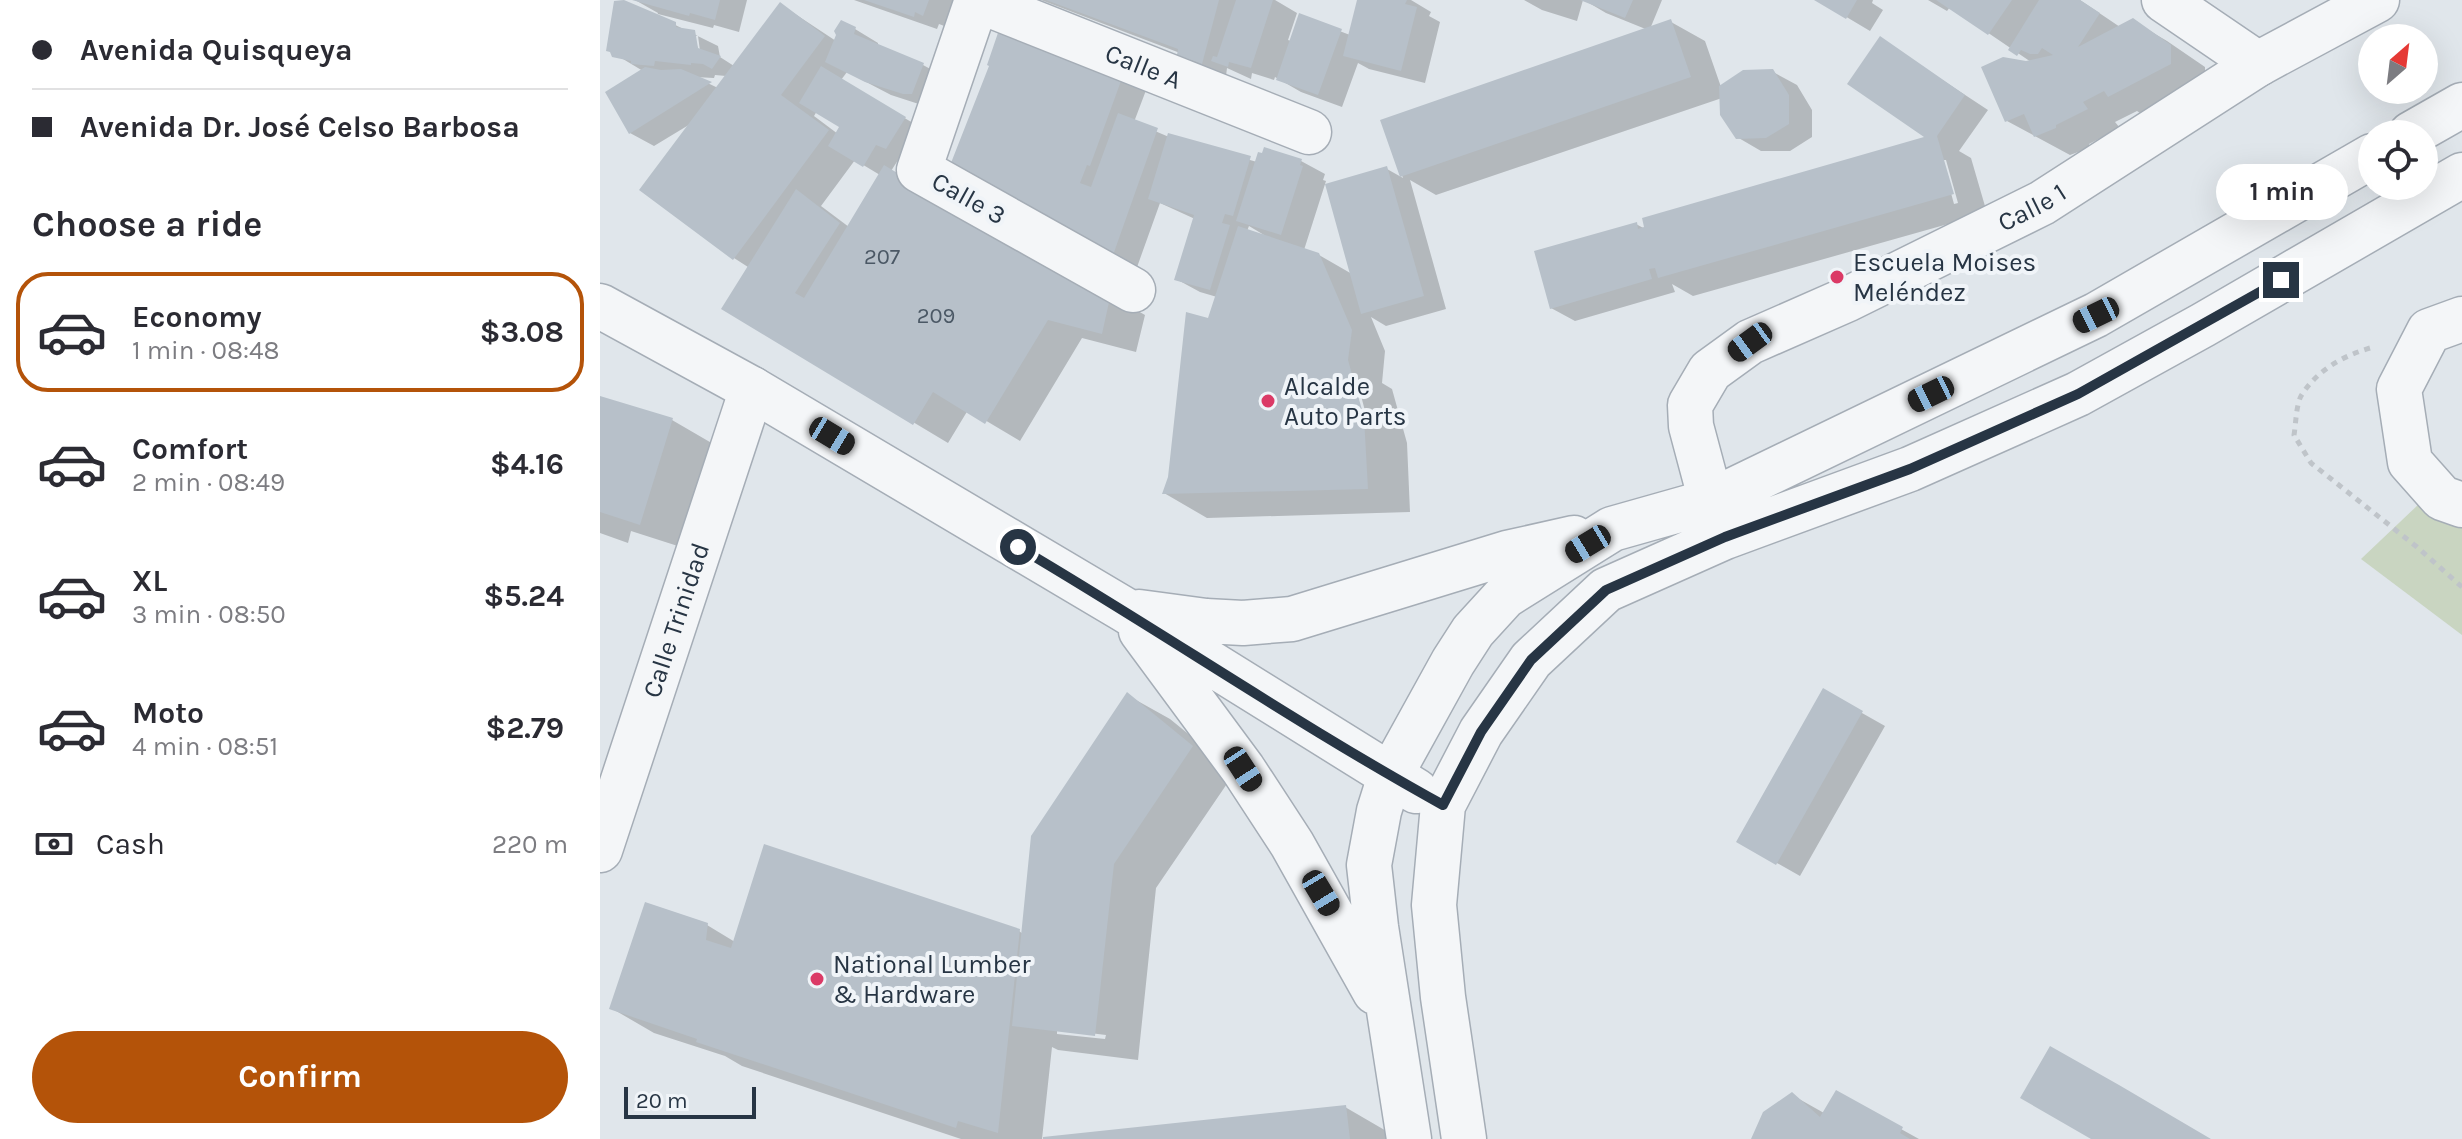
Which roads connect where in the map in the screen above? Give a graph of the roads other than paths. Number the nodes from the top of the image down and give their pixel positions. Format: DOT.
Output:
graph roads {
  1 [pos="977,0"];
  2 [pos="2164,0"];
  3 [pos="2377,0"];
  4 [pos="2258,64"];
  5 [pos="2462,105"];
  6 [pos="2436,120"];
  7 [pos="1309,132"];
  8 [pos="2358,164"];
  9 [pos="2462,175"];
  10 [pos="1133,290"];
  11 [pos="600,306"];
  12 [pos="2462,319"];
  13 [pos="752,389"];
  14 [pos="2462,505"];
  15 [pos="1718,519"];
  16 [pos="1612,529"];
  17 [pos="1125,610"];
  18 [pos="1390,776"];
  19 [pos="1443,805"];
  20 [pos="600,850"];
  21 [pos="1390,1018"];
  22 [pos="1409,1139"];
  23 [pos="1464,1139"];
  1 -- 7 [label="street, Calle A"];
  1 -- 10 [label="street, Calle 3"];
  2 -- 4 [label="street"];
  3 -- 4 [label="street, Calle 1"];
  4 -- 15 [label="street, Calle 1"];
  5 -- 6 [label="street"];
  8 -- 15 [label="street"];
  9 -- 15 [label="street"];
  11 -- 13 [label="street"];
  12 -- 14 [label="street"];
  13 -- 17 [label="street"];
  13 -- 20 [label="street, Calle Trinidad"];
  15 -- 16 [label="street"];
  15 -- 19 [label="street"];
  16 -- 17 [label="street"];
  16 -- 18 [label="street"];
  17 -- 18 [label="street"];
  17 -- 21 [label="street"];
  18 -- 19 [label="street"];
  18 -- 21 [label="street"];
  19 -- 23 [label="street"];
  21 -- 22 [label="street"];
}
